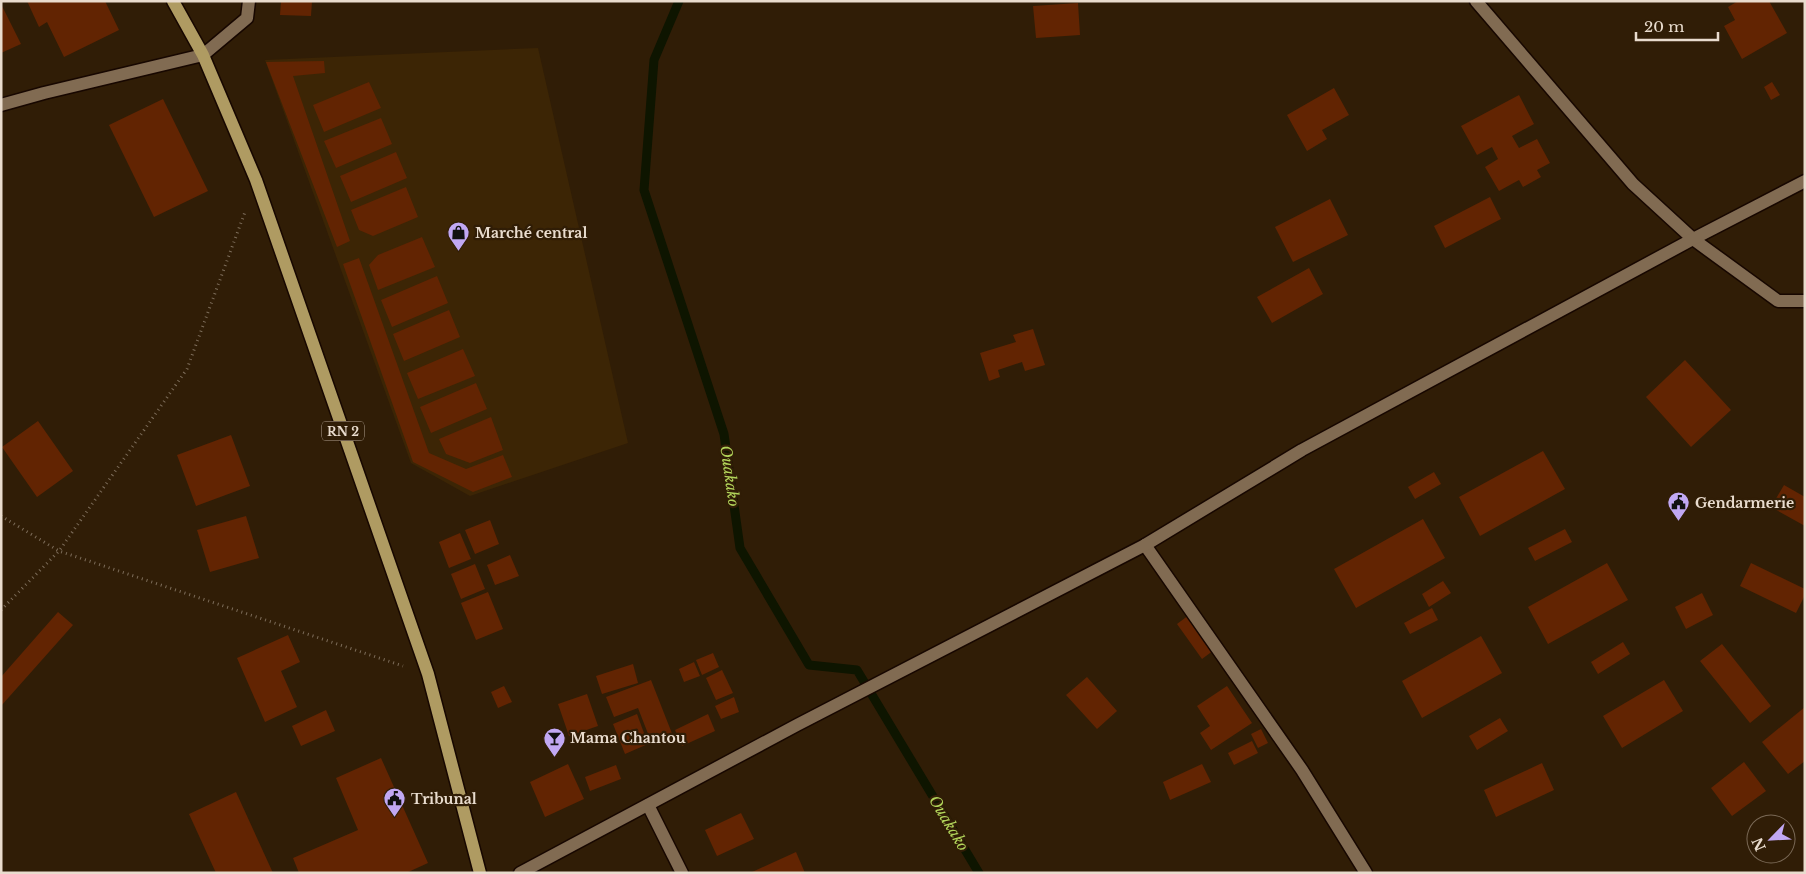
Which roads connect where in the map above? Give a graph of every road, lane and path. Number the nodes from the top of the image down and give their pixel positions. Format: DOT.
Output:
graph roads {
  1 [pos="173,1"];
  2 [pos="249,1"];
  3 [pos="1476,1"];
  4 [pos="203,55"];
  5 [pos="1,105"];
  6 [pos="256,180"];
  7 [pos="1805,181"];
  8 [pos="1693,239"];
  9 [pos="1805,301"];
  10 [pos="1,516"];
  11 [pos="1145,545"];
  12 [pos="59,551"];
  13 [pos="1,610"];
  14 [pos="428,674"];
  15 [pos="648,805"];
  16 [pos="677,869"];
  17 [pos="480,873"];
  18 [pos="520,873"];
  19 [pos="1366,873"];
  1 -- 4 [label="main road, RN 2"];
  2 -- 4 [label="street"];
  3 -- 8 [label="street"];
  4 -- 5 [label="street"];
  4 -- 6 [label="main road, RN 2"];
  6 -- 12 [label="path"];
  6 -- 14 [label="main road, RN 2"];
  7 -- 8 [label="street"];
  8 -- 9 [label="street"];
  8 -- 11 [label="street"];
  10 -- 12 [label="path"];
  11 -- 15 [label="street"];
  11 -- 19 [label="street"];
  12 -- 13 [label="path"];
  12 -- 14 [label="path"];
  14 -- 17 [label="main road, RN 2"];
  15 -- 16 [label="street"];
  15 -- 18 [label="street"];
}
